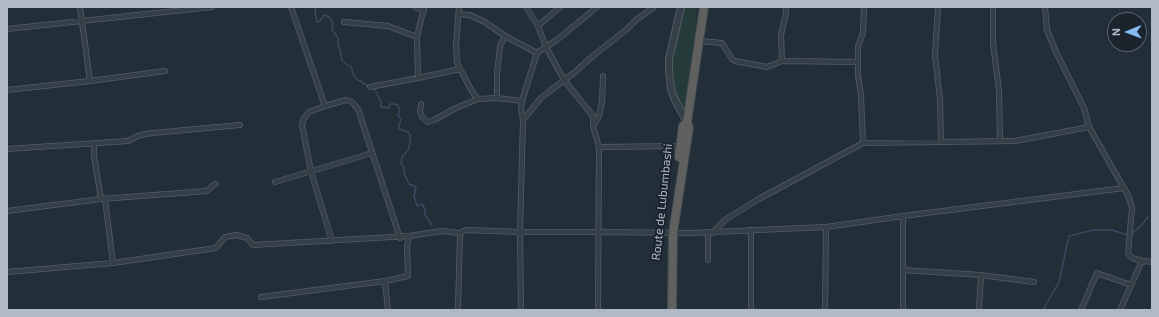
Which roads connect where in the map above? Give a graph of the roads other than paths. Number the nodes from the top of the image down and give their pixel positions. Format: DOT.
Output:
graph roads {
  1 [pos="80,7"];
  2 [pos="212,7"];
  3 [pos="291,7"];
  4 [pos="415,7"];
  5 [pos="459,7"];
  6 [pos="526,7"];
  7 [pos="560,7"];
  8 [pos="597,7"];
  9 [pos="654,7"];
  10 [pos="681,7"];
  11 [pos="704,7"];
  12 [pos="786,7"];
  13 [pos="864,7"];
  14 [pos="938,7"];
  15 [pos="993,7"];
  16 [pos="1045,7"];
  17 [pos="424,9"];
  18 [pos="459,14"];
  19 [pos="82,21"];
  20 [pos="344,22"];
  21 [pos="538,26"];
  22 [pos="7,28"];
  23 [pos="505,36"];
  24 [pos="417,37"];
  25 [pos="700,41"];
  26 [pos="546,47"];
  27 [pos="537,53"];
  28 [pos="782,61"];
  29 [pos="858,62"];
  30 [pos="460,69"];
  31 [pos="165,71"];
  32 [pos="603,76"];
  33 [pos="418,78"];
  34 [pos="564,80"];
  35 [pos="90,81"];
  36 [pos="370,87"];
  37 [pos="7,90"];
  38 [pos="497,98"];
  39 [pos="478,99"];
  40 [pos="522,101"];
  41 [pos="421,104"];
  42 [pos="325,106"];
  43 [pos="523,120"];
  44 [pos="687,122"];
  45 [pos="240,125"];
  46 [pos="593,126"];
  47 [pos="1089,127"];
  48 [pos="941,141"];
  49 [pos="1000,141"];
  50 [pos="94,143"];
  51 [pos="863,143"];
  52 [pos="681,146"];
  53 [pos="598,147"];
  54 [pos="7,149"];
  55 [pos="372,153"];
  56 [pos="311,172"];
  57 [pos="275,182"];
  58 [pos="215,184"];
  59 [pos="1124,188"];
  60 [pos="103,199"];
  61 [pos="7,211"];
  62 [pos="903,216"];
  63 [pos="826,227"];
  64 [pos="751,230"];
  65 [pos="520,232"];
  66 [pos="598,232"];
  67 [pos="460,233"];
  68 [pos="671,233"];
  69 [pos="710,233"];
  70 [pos="409,236"];
  71 [pos="400,238"];
  72 [pos="332,241"];
  73 [pos="708,260"];
  74 [pos="1143,261"];
  75 [pos="1152,262"];
  76 [pos="113,263"];
  77 [pos="903,270"];
  78 [pos="7,272"];
  79 [pos="981,275"];
  80 [pos="385,281"];
  81 [pos="1034,282"];
  82 [pos="1131,285"];
  83 [pos="262,297"];
  84 [pos="388,310"];
  85 [pos="458,310"];
  86 [pos="521,310"];
  87 [pos="598,310"];
  88 [pos="666,310"];
  89 [pos="672,310"];
  90 [pos="751,310"];
  91 [pos="825,310"];
  92 [pos="903,310"];
  93 [pos="979,310"];
  94 [pos="1081,310"];
  95 [pos="1120,310"];
  1 -- 19 [label="street"];
  2 -- 19 [label="street"];
  3 -- 42 [label="street"];
  4 -- 17 [label="street"];
  5 -- 18 [label="street"];
  6 -- 21 [label="street"];
  7 -- 21 [label="street"];
  8 -- 26 [label="street"];
  9 -- 34 [label="street"];
  10 -- 44 [label="street"];
  11 -- 25 [label="highway, Route de Lubumbashi"];
  12 -- 28 [label="street"];
  13 -- 29 [label="street"];
  14 -- 48 [label="street"];
  15 -- 49 [label="street"];
  16 -- 47 [label="street"];
  17 -- 24 [label="street"];
  18 -- 23 [label="street"];
  18 -- 30 [label="street"];
  19 -- 22 [label="street"];
  19 -- 35 [label="street"];
  20 -- 24 [label="street"];
  21 -- 26 [label="street"];
  23 -- 27 [label="street"];
  23 -- 38 [label="street"];
  24 -- 33 [label="street"];
  25 -- 28 [label="street"];
  25 -- 44 [label="highway, Route de Lubumbashi"];
  26 -- 27 [label="street"];
  26 -- 34 [label="street"];
  27 -- 40 [label="street"];
  28 -- 29 [label="street"];
  29 -- 51 [label="street"];
  30 -- 33 [label="street"];
  30 -- 39 [label="street"];
  31 -- 35 [label="street"];
  32 -- 46 [label="street"];
  33 -- 36 [label="street"];
  34 -- 43 [label="street"];
  34 -- 46 [label="street"];
  35 -- 37 [label="street"];
  38 -- 39 [label="street"];
  38 -- 40 [label="street"];
  39 -- 41 [label="street"];
  40 -- 43 [label="street"];
  42 -- 55 [label="street"];
  42 -- 56 [label="street"];
  43 -- 65 [label="street"];
  44 -- 52 [label="highway, Route de Lubumbashi"];
  44 -- 68 [label="highway, Route de Lubumbashi"];
  45 -- 50 [label="street"];
  46 -- 53 [label="street"];
  47 -- 49 [label="street"];
  47 -- 59 [label="street"];
  48 -- 49 [label="street"];
  48 -- 51 [label="street"];
  50 -- 54 [label="street"];
  50 -- 60 [label="street"];
  51 -- 69 [label="street"];
  52 -- 53 [label="street"];
  52 -- 68 [label="highway, Route de Lubumbashi"];
  53 -- 66 [label="street"];
  55 -- 56 [label="street"];
  55 -- 71 [label="street"];
  56 -- 57 [label="street"];
  56 -- 72 [label="street"];
  58 -- 60 [label="street"];
  59 -- 62 [label="street"];
  59 -- 74 [label="street"];
  60 -- 61 [label="street"];
  60 -- 76 [label="street"];
  62 -- 63 [label="street"];
  62 -- 77 [label="street"];
  63 -- 64 [label="street"];
  63 -- 91 [label="street"];
  64 -- 69 [label="street"];
  64 -- 90 [label="street"];
  65 -- 66 [label="street"];
  65 -- 67 [label="street"];
  65 -- 86 [label="street"];
  66 -- 68 [label="street"];
  66 -- 87 [label="street"];
  67 -- 70 [label="street"];
  67 -- 85 [label="street"];
  68 -- 69 [label="street"];
  68 -- 88 [label="highway, Route de Lubumbashi"];
  68 -- 89 [label="highway, Route de Lubumbashi"];
  69 -- 73 [label="street"];
  70 -- 71 [label="street"];
  70 -- 80 [label="street"];
  71 -- 72 [label="street"];
  72 -- 76 [label="street"];
  74 -- 75 [label="street"];
  74 -- 82 [label="street"];
  76 -- 78 [label="street"];
  77 -- 79 [label="street"];
  77 -- 92 [label="street"];
  79 -- 81 [label="street"];
  79 -- 93 [label="street"];
  80 -- 83 [label="street"];
  80 -- 84 [label="street"];
  82 -- 94 [label="street"];
  82 -- 95 [label="street"];
}
